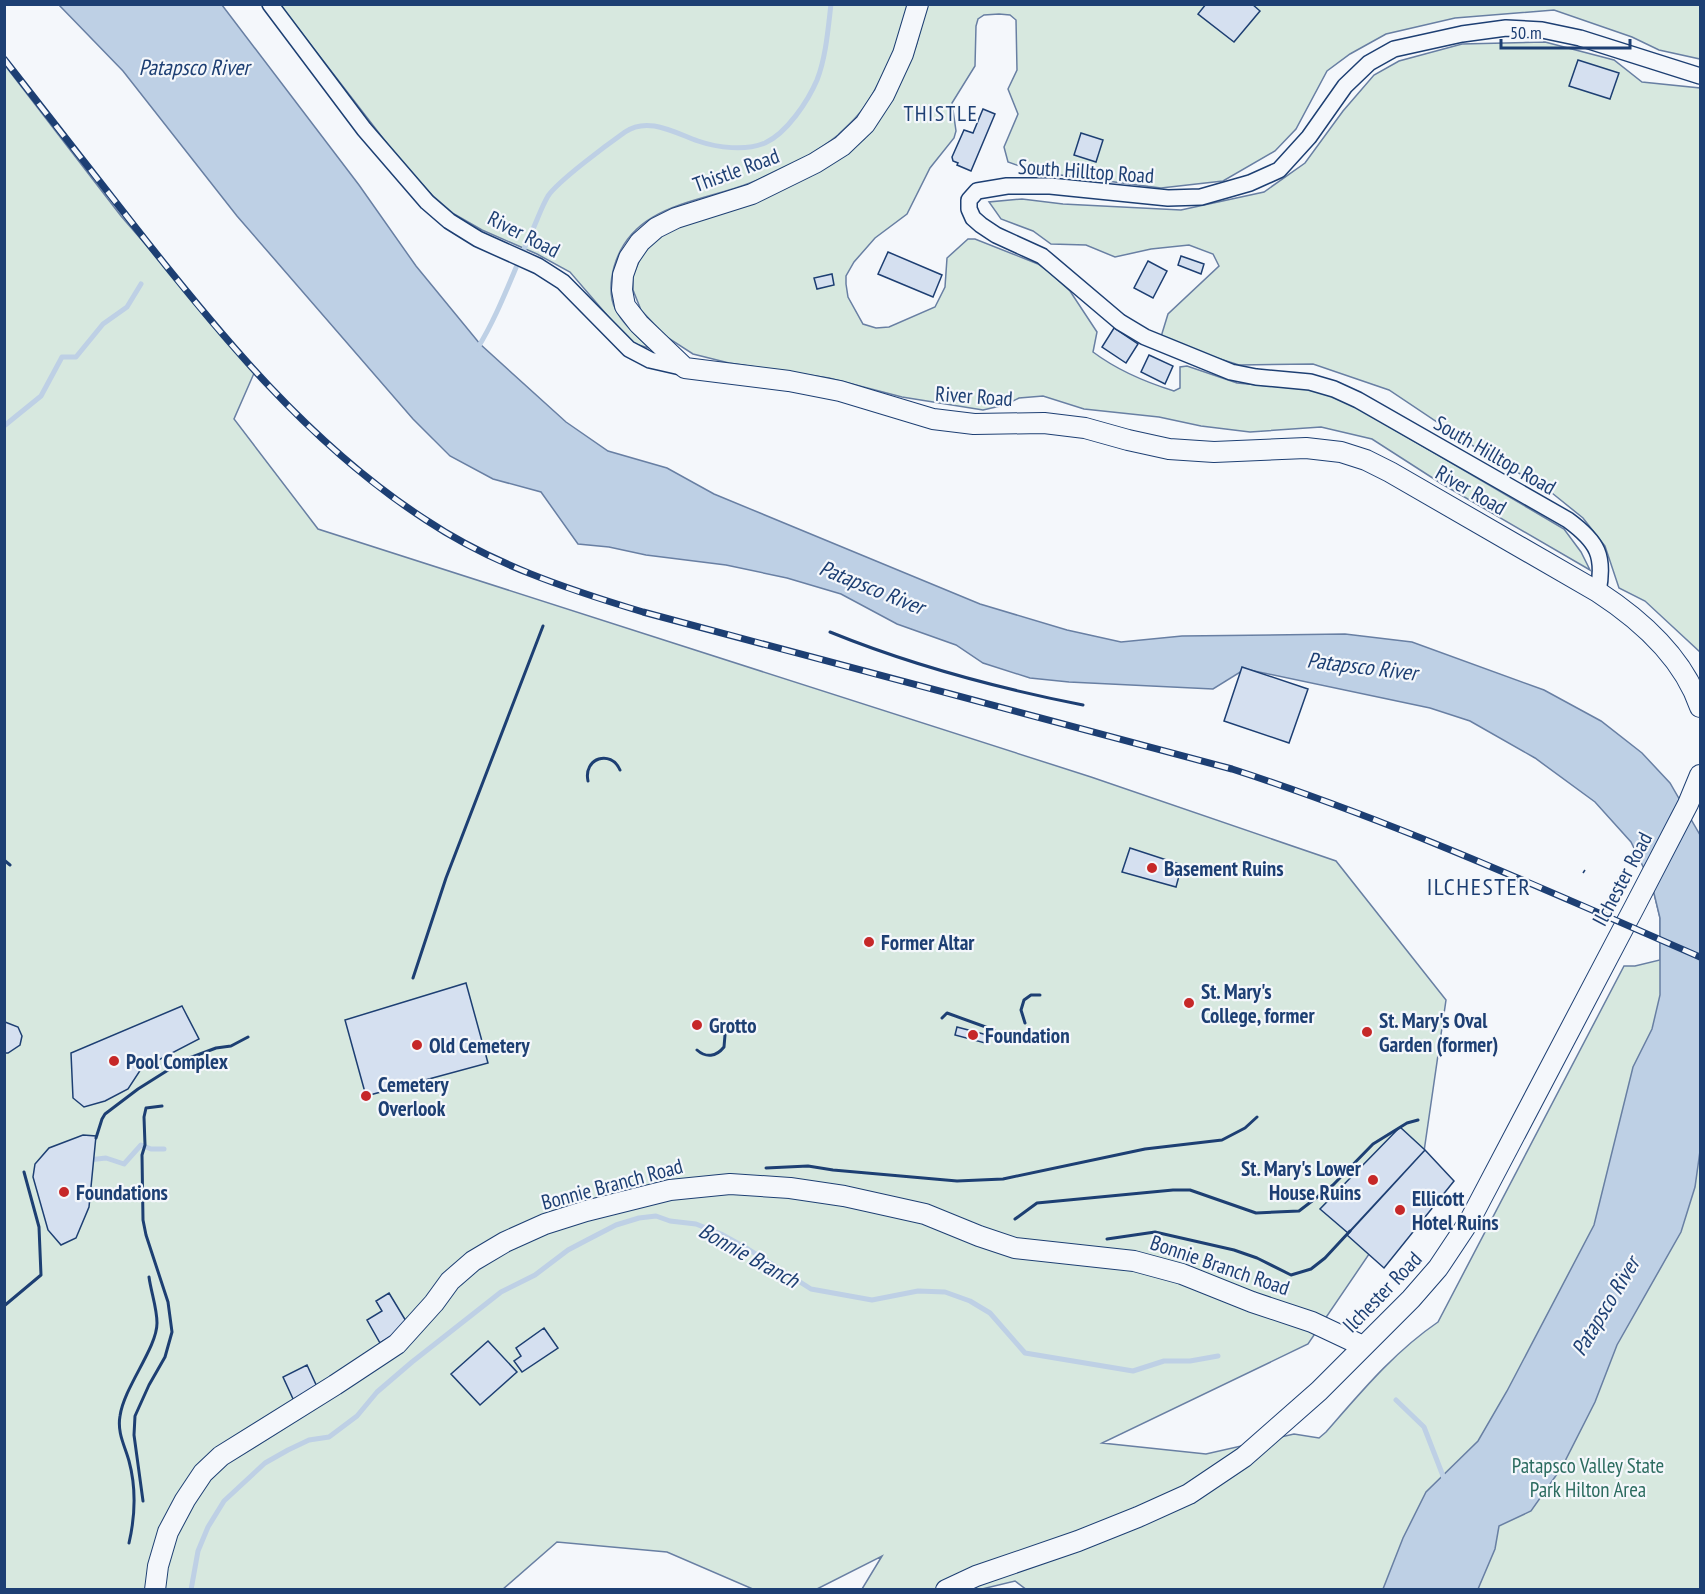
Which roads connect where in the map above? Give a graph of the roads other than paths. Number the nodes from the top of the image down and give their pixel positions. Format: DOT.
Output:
graph roads {
  1 [pos="270,4"];
  2 [pos="918,4"];
  3 [pos="1701,76"];
  4 [pos="685,368"];
  5 [pos="1598,592"];
  6 [pos="1701,707"];
  7 [pos="1701,775"];
  8 [pos="1363,1346"];
  9 [pos="155,1590"];
  10 [pos="946,1590"];
  1 -- 4 [label="street, River Road"];
  2 -- 4 [label="street, Thistle Road"];
  3 -- 5 [label="street, South Hilltop Road"];
  4 -- 5 [label="street, River Road"];
  5 -- 6 [label="street, River Road"];
  7 -- 8 [label="street, Ilchester Road"];
  8 -- 9 [label="street, Bonnie Branch Road"];
  8 -- 10 [label="street, Ilchester Road"];
}
